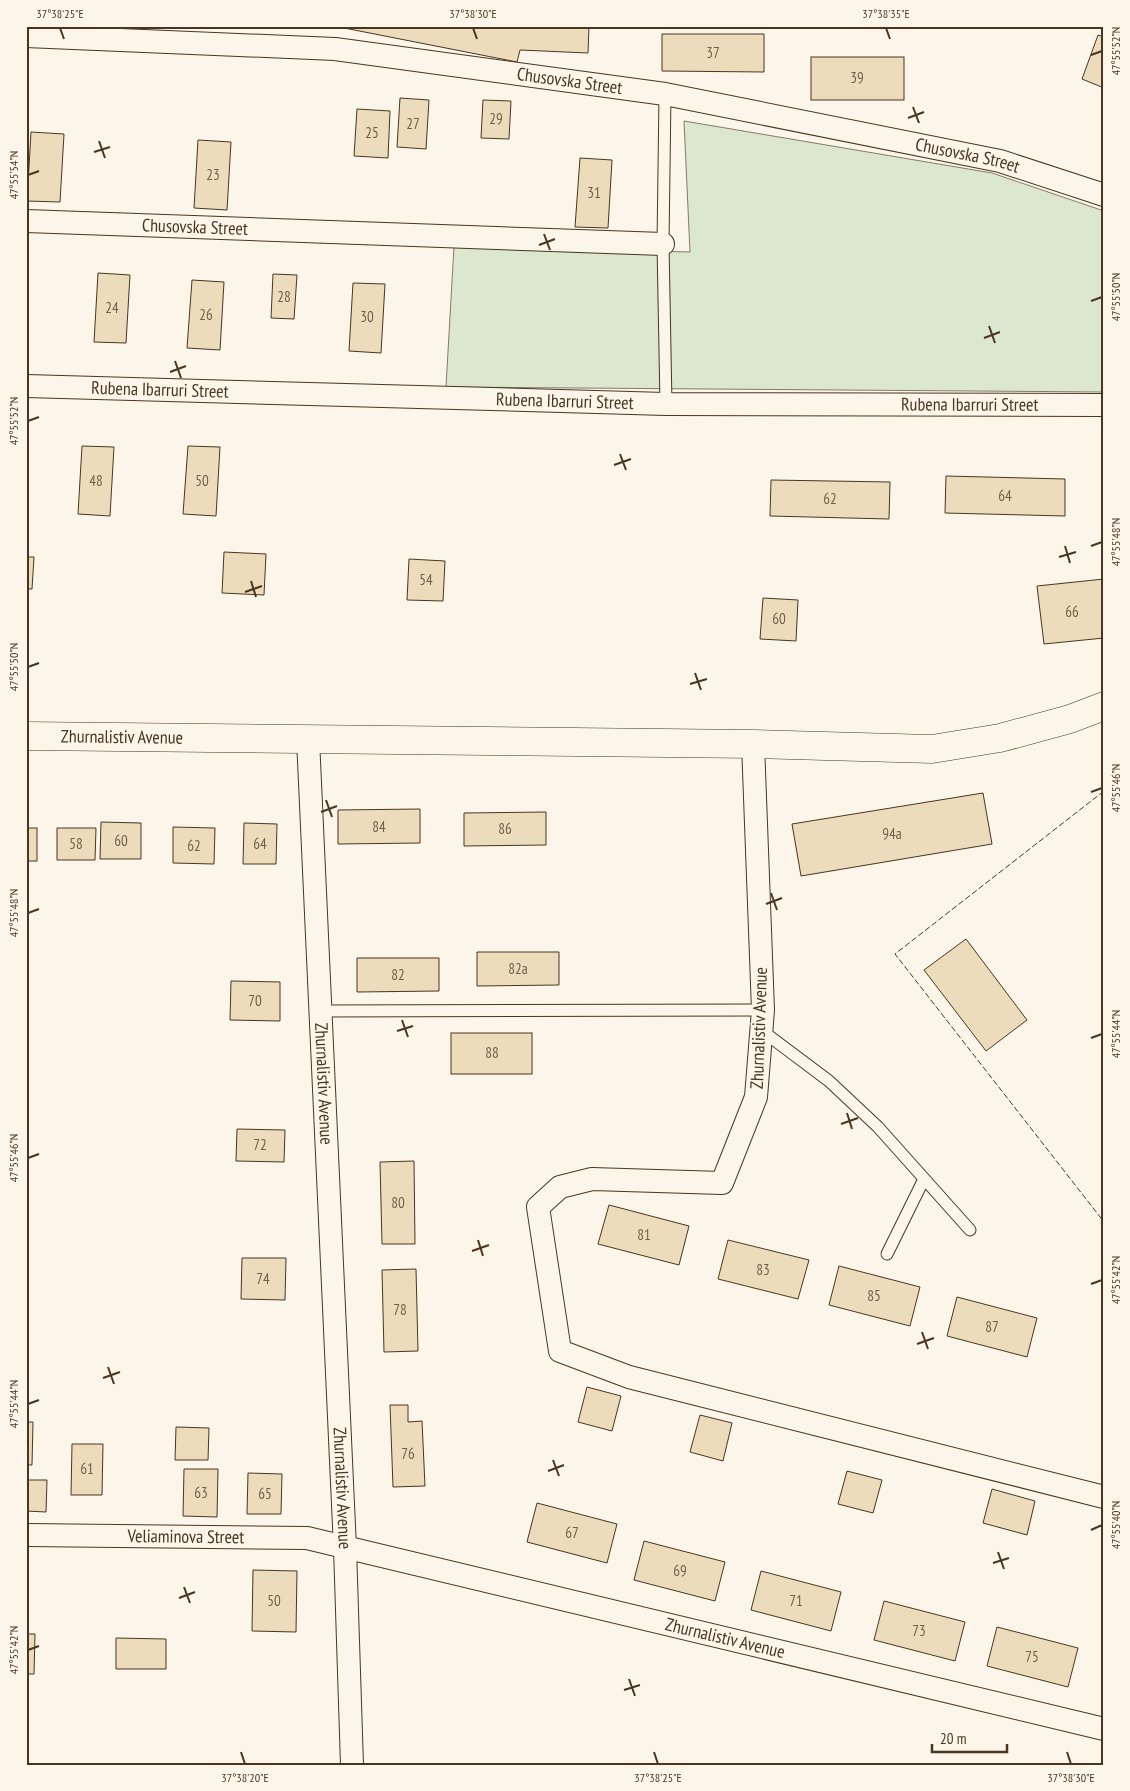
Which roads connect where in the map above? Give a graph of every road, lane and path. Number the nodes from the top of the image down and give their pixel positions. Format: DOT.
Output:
graph roads {
  1 [pos="26,36"];
  2 [pos="665,94"];
  3 [pos="1104,195"];
  4 [pos="26,221"];
  5 [pos="662,244"];
  6 [pos="26,386"];
  7 [pos="666,404"];
  8 [pos="1104,405"];
  9 [pos="1104,706"];
  10 [pos="26,736"];
  11 [pos="308,739"];
  12 [pos="753,744"];
  13 [pos="320,1010"];
  14 [pos="762,1020"];
  15 [pos="924,1179"];
  16 [pos="970,1230"];
  17 [pos="888,1254"];
  18 [pos="1104,1497"];
  19 [pos="26,1535"];
  20 [pos="345,1548"];
  21 [pos="1104,1729"];
  22 [pos="352,1765"];
  1 -- 2 [label="street, Chusovska Street"];
  2 -- 3 [label="street, Chusovska Street"];
  2 -- 5 [label="lane"];
  4 -- 5 [label="street, Chusovska Street"];
  5 -- 7 [label="lane"];
  6 -- 7 [label="street, Rubena Ibarruri Street"];
  7 -- 8 [label="street, Rubena Ibarruri Street"];
  9 -- 12 [label="main road, Zhurnalistiv Avenue"];
  10 -- 11 [label="main road, Zhurnalistiv Avenue"];
  11 -- 12 [label="main road, Zhurnalistiv Avenue"];
  11 -- 13 [label="street, Zhurnalistiv Avenue"];
  12 -- 14 [label="street, Zhurnalistiv Avenue"];
  13 -- 14 [label="lane"];
  13 -- 20 [label="street, Zhurnalistiv Avenue"];
  14 -- 15 [label="lane"];
  14 -- 18 [label="street, Zhurnalistiv Avenue"];
  15 -- 16 [label="lane"];
  15 -- 17 [label="lane"];
  19 -- 20 [label="street, Veliaminova Street"];
  20 -- 21 [label="street, Zhurnalistiv Avenue"];
  20 -- 22 [label="street"];
}
